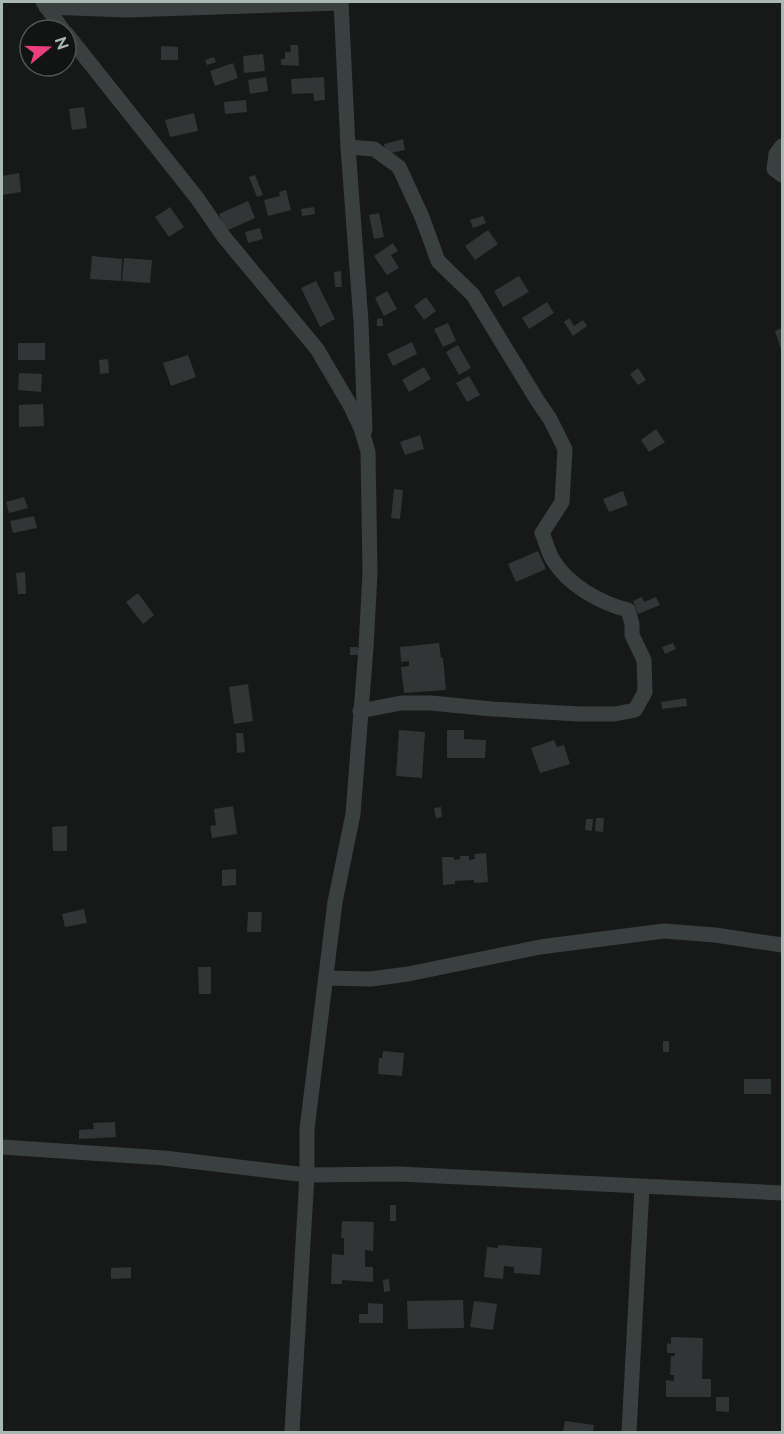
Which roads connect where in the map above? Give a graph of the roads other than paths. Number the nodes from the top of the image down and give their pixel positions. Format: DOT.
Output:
graph roads {
  1 [pos="341,2"];
  2 [pos="45,4"];
  3 [pos="55,18"];
  4 [pos="78,48"];
  5 [pos="783,146"];
  6 [pos="348,147"];
  7 [pos="783,175"];
  8 [pos="365,439"];
  9 [pos="360,711"];
  10 [pos="783,945"];
  11 [pos="326,978"];
  12 [pos="2,1147"];
  13 [pos="307,1175"];
  14 [pos="642,1187"];
  15 [pos="783,1193"];
  16 [pos="292,1432"];
  17 [pos="628,1432"];
  1 -- 2 [label="street"];
  1 -- 6 [label="street"];
  2 -- 3 [label="street"];
  4 -- 8 [label="street"];
  5 -- 7 [label="street"];
  6 -- 8 [label="street"];
  6 -- 9 [label="street"];
  8 -- 9 [label="street"];
  9 -- 11 [label="street"];
  10 -- 11 [label="street"];
  11 -- 13 [label="street"];
  12 -- 13 [label="street"];
  13 -- 14 [label="street"];
  13 -- 16 [label="street"];
  14 -- 15 [label="street"];
  14 -- 17 [label="street"];
}
